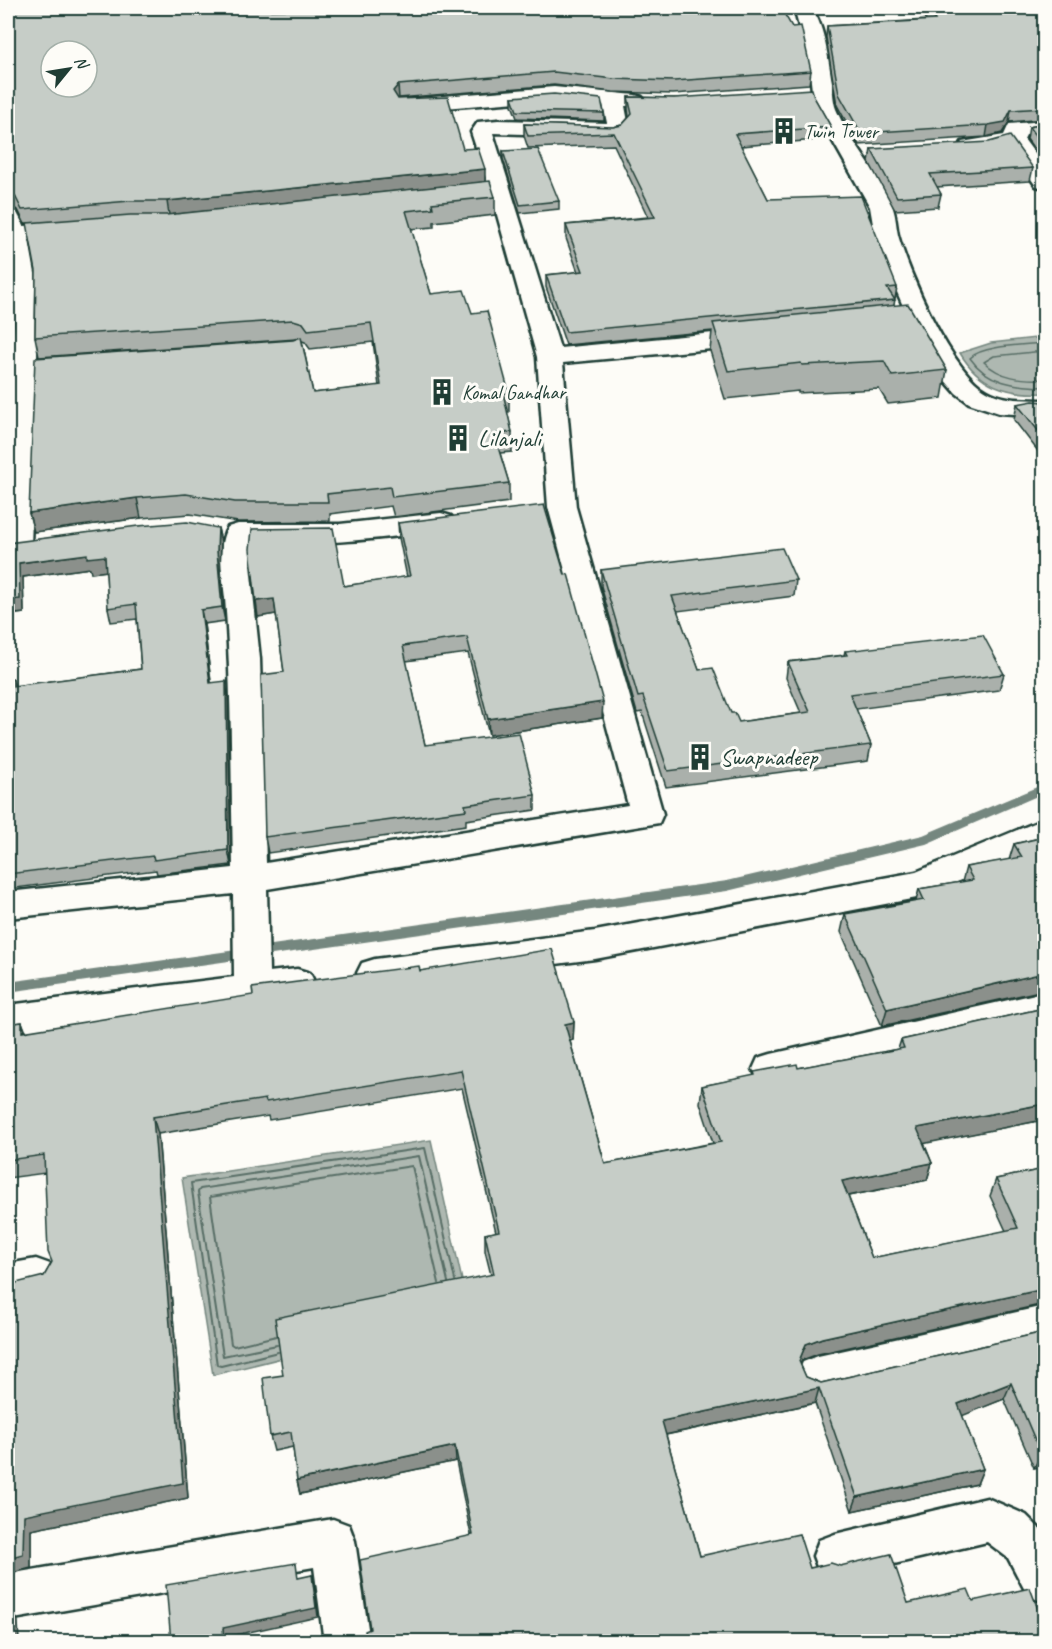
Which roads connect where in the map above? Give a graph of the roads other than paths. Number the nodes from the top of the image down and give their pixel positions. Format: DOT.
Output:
graph roads {
  1 [pos="803,8"];
  2 [pos="613,100"];
  3 [pos="651,102"];
  4 [pos="407,105"];
  5 [pos="1044,127"];
  6 [pos="1013,139"];
  7 [pos="952,148"];
  8 [pos="1044,181"];
  9 [pos="501,189"];
  10 [pos="429,197"];
  11 [pos="12,225"];
  12 [pos="98,227"];
  13 [pos="783,334"];
  14 [pos="550,357"];
  15 [pos="106,362"];
  16 [pos="16,369"];
  17 [pos="1044,408"];
  18 [pos="469,519"];
  19 [pos="21,545"];
  20 [pos="1044,831"];
  21 [pos="248,879"];
  22 [pos="8,905"];
  23 [pos="251,979"];
  24 [pos="1044,1007"];
  25 [pos="8,1020"];
  26 [pos="771,1069"];
  27 [pos="1044,1325"];
  28 [pos="818,1376"];
  29 [pos="835,1556"];
  30 [pos="1044,1580"];
  31 [pos="8,1597"];
  32 [pos="347,1641"];
  1 -- 17 [label="street"];
  2 -- 3 [label="street"];
  2 -- 4 [label="street"];
  2 -- 9 [label="street"];
  5 -- 6 [label="street"];
  6 -- 7 [label="street"];
  6 -- 8 [label="street"];
  9 -- 10 [label="street"];
  9 -- 14 [label="street"];
  11 -- 12 [label="street"];
  11 -- 16 [label="street"];
  13 -- 14 [label="street"];
  14 -- 21 [label="street"];
  15 -- 16 [label="street"];
  16 -- 19 [label="street"];
  18 -- 21 [label="street"];
  20 -- 23 [label="street"];
  21 -- 22 [label="street"];
  21 -- 23 [label="street"];
  23 -- 25 [label="street"];
  24 -- 26 [label="street"];
  27 -- 28 [label="street"];
  29 -- 30 [label="street"];
  31 -- 32 [label="street"];
}
